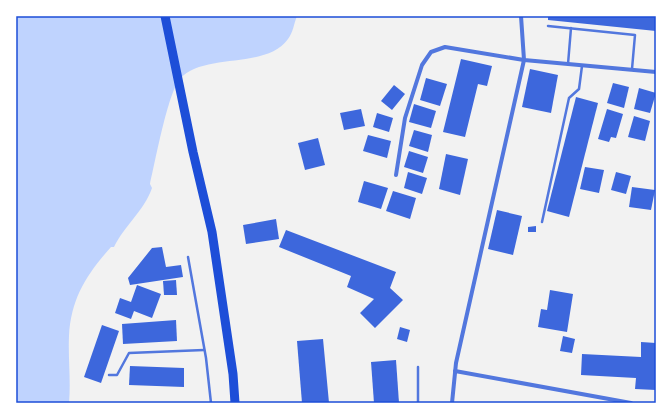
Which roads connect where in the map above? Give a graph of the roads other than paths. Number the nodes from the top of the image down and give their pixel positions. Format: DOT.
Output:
graph roads {
  1 [pos="165,16"];
  2 [pos="521,16"];
  3 [pos="548,26"];
  4 [pos="571,28"];
  5 [pos="524,60"];
  6 [pos="568,64"];
  7 [pos="582,65"];
  8 [pos="632,70"];
  9 [pos="656,72"];
  10 [pos="396,175"];
  11 [pos="542,222"];
  12 [pos="188,257"];
  13 [pos="204,350"];
  14 [pos="418,367"];
  15 [pos="455,371"];
  16 [pos="109,375"];
  17 [pos="211,403"];
  18 [pos="235,403"];
  19 [pos="418,403"];
  20 [pos="452,403"];
  21 [pos="631,403"];
  1 -- 18 [label="main road"];
  2 -- 5 [label="street"];
  3 -- 4 [label="lane"];
  4 -- 6 [label="lane"];
  4 -- 8 [label="lane"];
  5 -- 6 [label="street"];
  5 -- 10 [label="street"];
  5 -- 15 [label="street"];
  6 -- 7 [label="street"];
  7 -- 8 [label="street"];
  7 -- 11 [label="lane"];
  8 -- 9 [label="street"];
  12 -- 13 [label="lane"];
  13 -- 16 [label="lane"];
  13 -- 17 [label="lane"];
  14 -- 19 [label="lane"];
  15 -- 20 [label="street"];
  15 -- 21 [label="street"];
}
